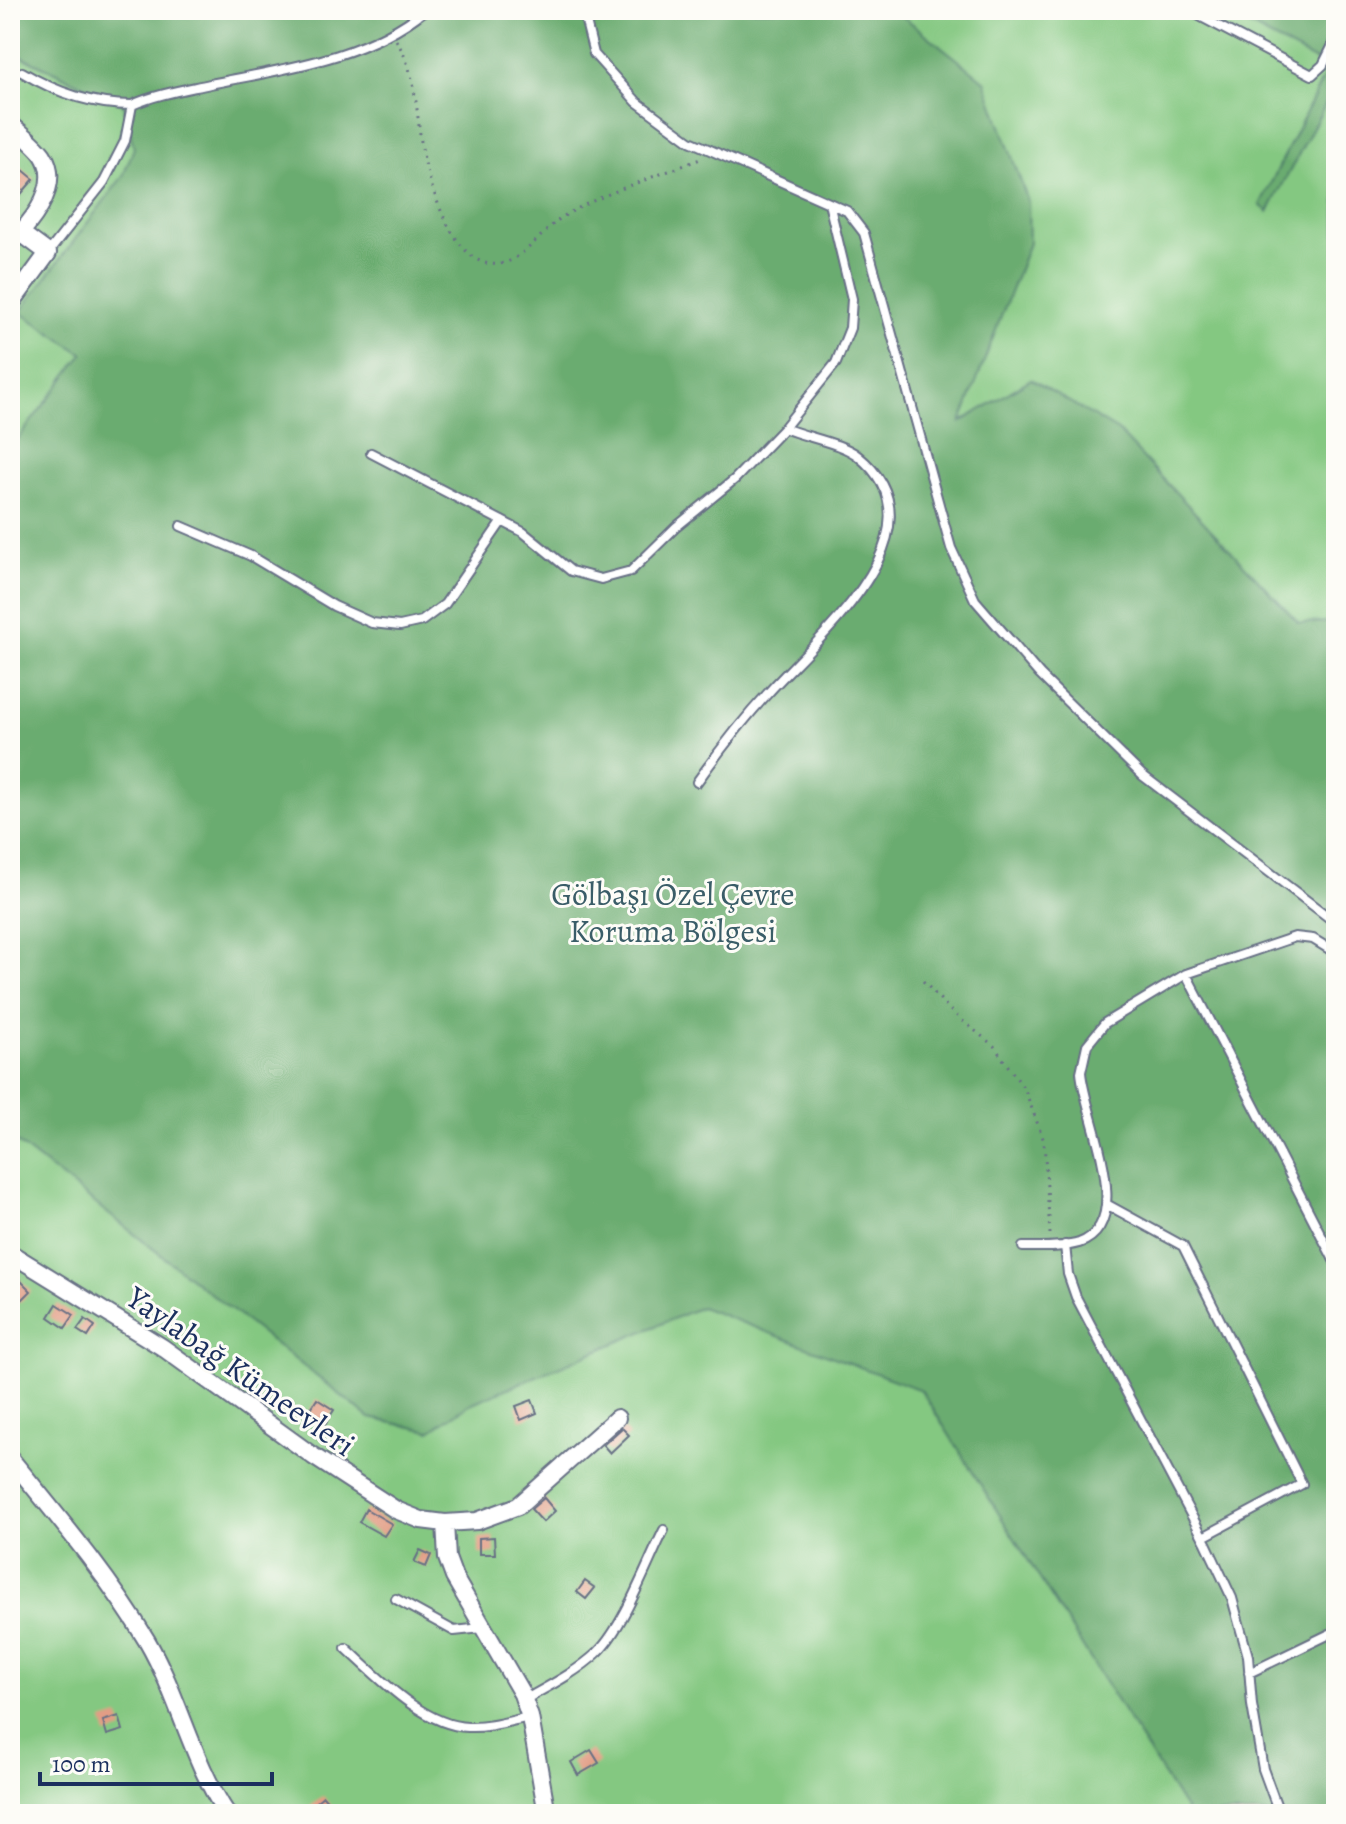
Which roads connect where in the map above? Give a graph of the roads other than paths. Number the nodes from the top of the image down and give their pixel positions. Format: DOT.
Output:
graph roads {
  1 [pos="425,10"];
  2 [pos="583,10"];
  3 [pos="1188,10"];
  4 [pos="1336,39"];
  5 [pos="22,72"];
  6 [pos="132,105"];
  7 [pos="10,124"];
  8 [pos="829,203"];
  9 [pos="16,239"];
  10 [pos="48,253"];
  11 [pos="10,305"];
  12 [pos="784,428"];
  13 [pos="371,453"];
  14 [pos="502,521"];
  15 [pos="181,526"];
  16 [pos="697,782"];
  17 [pos="1336,923"];
  18 [pos="1335,949"];
  19 [pos="1186,974"];
  20 [pos="1108,1205"];
  21 [pos="1065,1245"];
  22 [pos="1023,1247"];
  23 [pos="10,1253"];
  24 [pos="1336,1264"];
  25 [pos="617,1418"];
  26 [pos="10,1458"];
  27 [pos="445,1523"];
  28 [pos="664,1530"];
  29 [pos="1203,1537"];
  30 [pos="396,1599"];
  31 [pos="483,1628"];
  32 [pos="1336,1631"];
  33 [pos="346,1648"];
  34 [pos="1249,1673"];
  35 [pos="524,1700"];
  36 [pos="530,1717"];
  37 [pos="1277,1807"];
  38 [pos="227,1814"];
  39 [pos="547,1814"];
  1 -- 6 [label="lane"];
  2 -- 8 [label="lane"];
  3 -- 4 [label="lane"];
  5 -- 6 [label="lane"];
  6 -- 10 [label="lane"];
  7 -- 9 [label="street"];
  8 -- 12 [label="lane"];
  8 -- 17 [label="lane"];
  9 -- 10 [label="street"];
  10 -- 11 [label="street"];
  12 -- 14 [label="lane"];
  12 -- 16 [label="lane"];
  13 -- 14 [label="lane"];
  14 -- 15 [label="lane"];
  18 -- 19 [label="lane"];
  19 -- 20 [label="lane"];
  19 -- 24 [label="lane"];
  20 -- 21 [label="lane"];
  20 -- 29 [label="lane"];
  21 -- 22 [label="lane"];
  21 -- 29 [label="lane"];
  23 -- 27 [label="street, Yaylabağ Kümeevleri"];
  25 -- 27 [label="street, Yaylabağ Kümeevleri"];
  26 -- 38 [label="street"];
  27 -- 31 [label="street"];
  28 -- 35 [label="lane"];
  29 -- 34 [label="lane"];
  30 -- 31 [label="lane"];
  31 -- 35 [label="street"];
  32 -- 34 [label="lane"];
  33 -- 36 [label="lane"];
  34 -- 37 [label="lane"];
  35 -- 36 [label="street"];
  36 -- 39 [label="street"];
}
